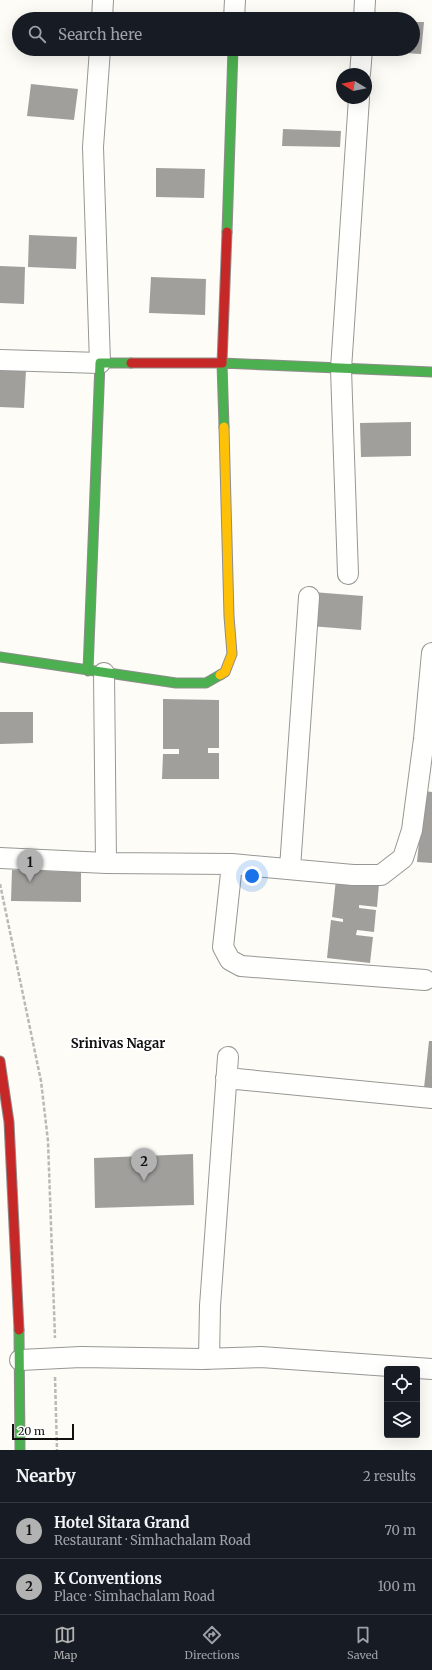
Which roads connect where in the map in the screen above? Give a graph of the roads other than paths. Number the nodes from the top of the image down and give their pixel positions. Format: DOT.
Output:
graph roads {
  1 [pos="103,0"];
  2 [pos="235,0"];
  3 [pos="365,0"];
  4 [pos="102,12"];
  5 [pos="234,12"];
  6 [pos="364,12"];
  7 [pos="100,56"];
  8 [pos="233,56"];
  9 [pos="361,56"];
  10 [pos="360,68"];
  11 [pos="359,104"];
  12 [pos="0,360"];
  13 [pos="100,363"];
  14 [pos="222,363"];
  15 [pos="341,369"];
  16 [pos="432,372"];
  17 [pos="348,574"];
  18 [pos="309,597"];
  19 [pos="432,653"];
  20 [pos="0,657"];
  21 [pos="96,672"];
  22 [pos="0,858"];
  23 [pos="106,863"];
  24 [pos="232,864"];
  25 [pos="290,868"];
  26 [pos="425,980"];
  27 [pos="228,1057"];
  28 [pos="0,1061"];
  29 [pos="226,1078"];
  30 [pos="432,1098"];
  31 [pos="209,1359"];
  32 [pos="20,1360"];
  33 [pos="432,1369"];
  34 [pos="20,1450"];
  1 -- 4 [label="street"];
  2 -- 5 [label="street"];
  3 -- 6 [label="street"];
  7 -- 13 [label="street"];
  8 -- 14 [label="street"];
  9 -- 10 [label="street"];
  11 -- 15 [label="street"];
  12 -- 13 [label="street"];
  13 -- 14 [label="street"];
  13 -- 21 [label="street"];
  14 -- 15 [label="street"];
  14 -- 21 [label="street"];
  15 -- 16 [label="street"];
  15 -- 17 [label="street"];
  18 -- 25 [label="street"];
  19 -- 25 [label="street"];
  20 -- 21 [label="street"];
  21 -- 23 [label="street"];
  22 -- 23 [label="street"];
  23 -- 24 [label="street"];
  24 -- 25 [label="street"];
  24 -- 26 [label="street"];
  27 -- 29 [label="street"];
  28 -- 32 [label="street"];
  29 -- 30 [label="street"];
  29 -- 31 [label="street"];
  31 -- 32 [label="street"];
  31 -- 33 [label="street"];
  32 -- 34 [label="street"];
}
